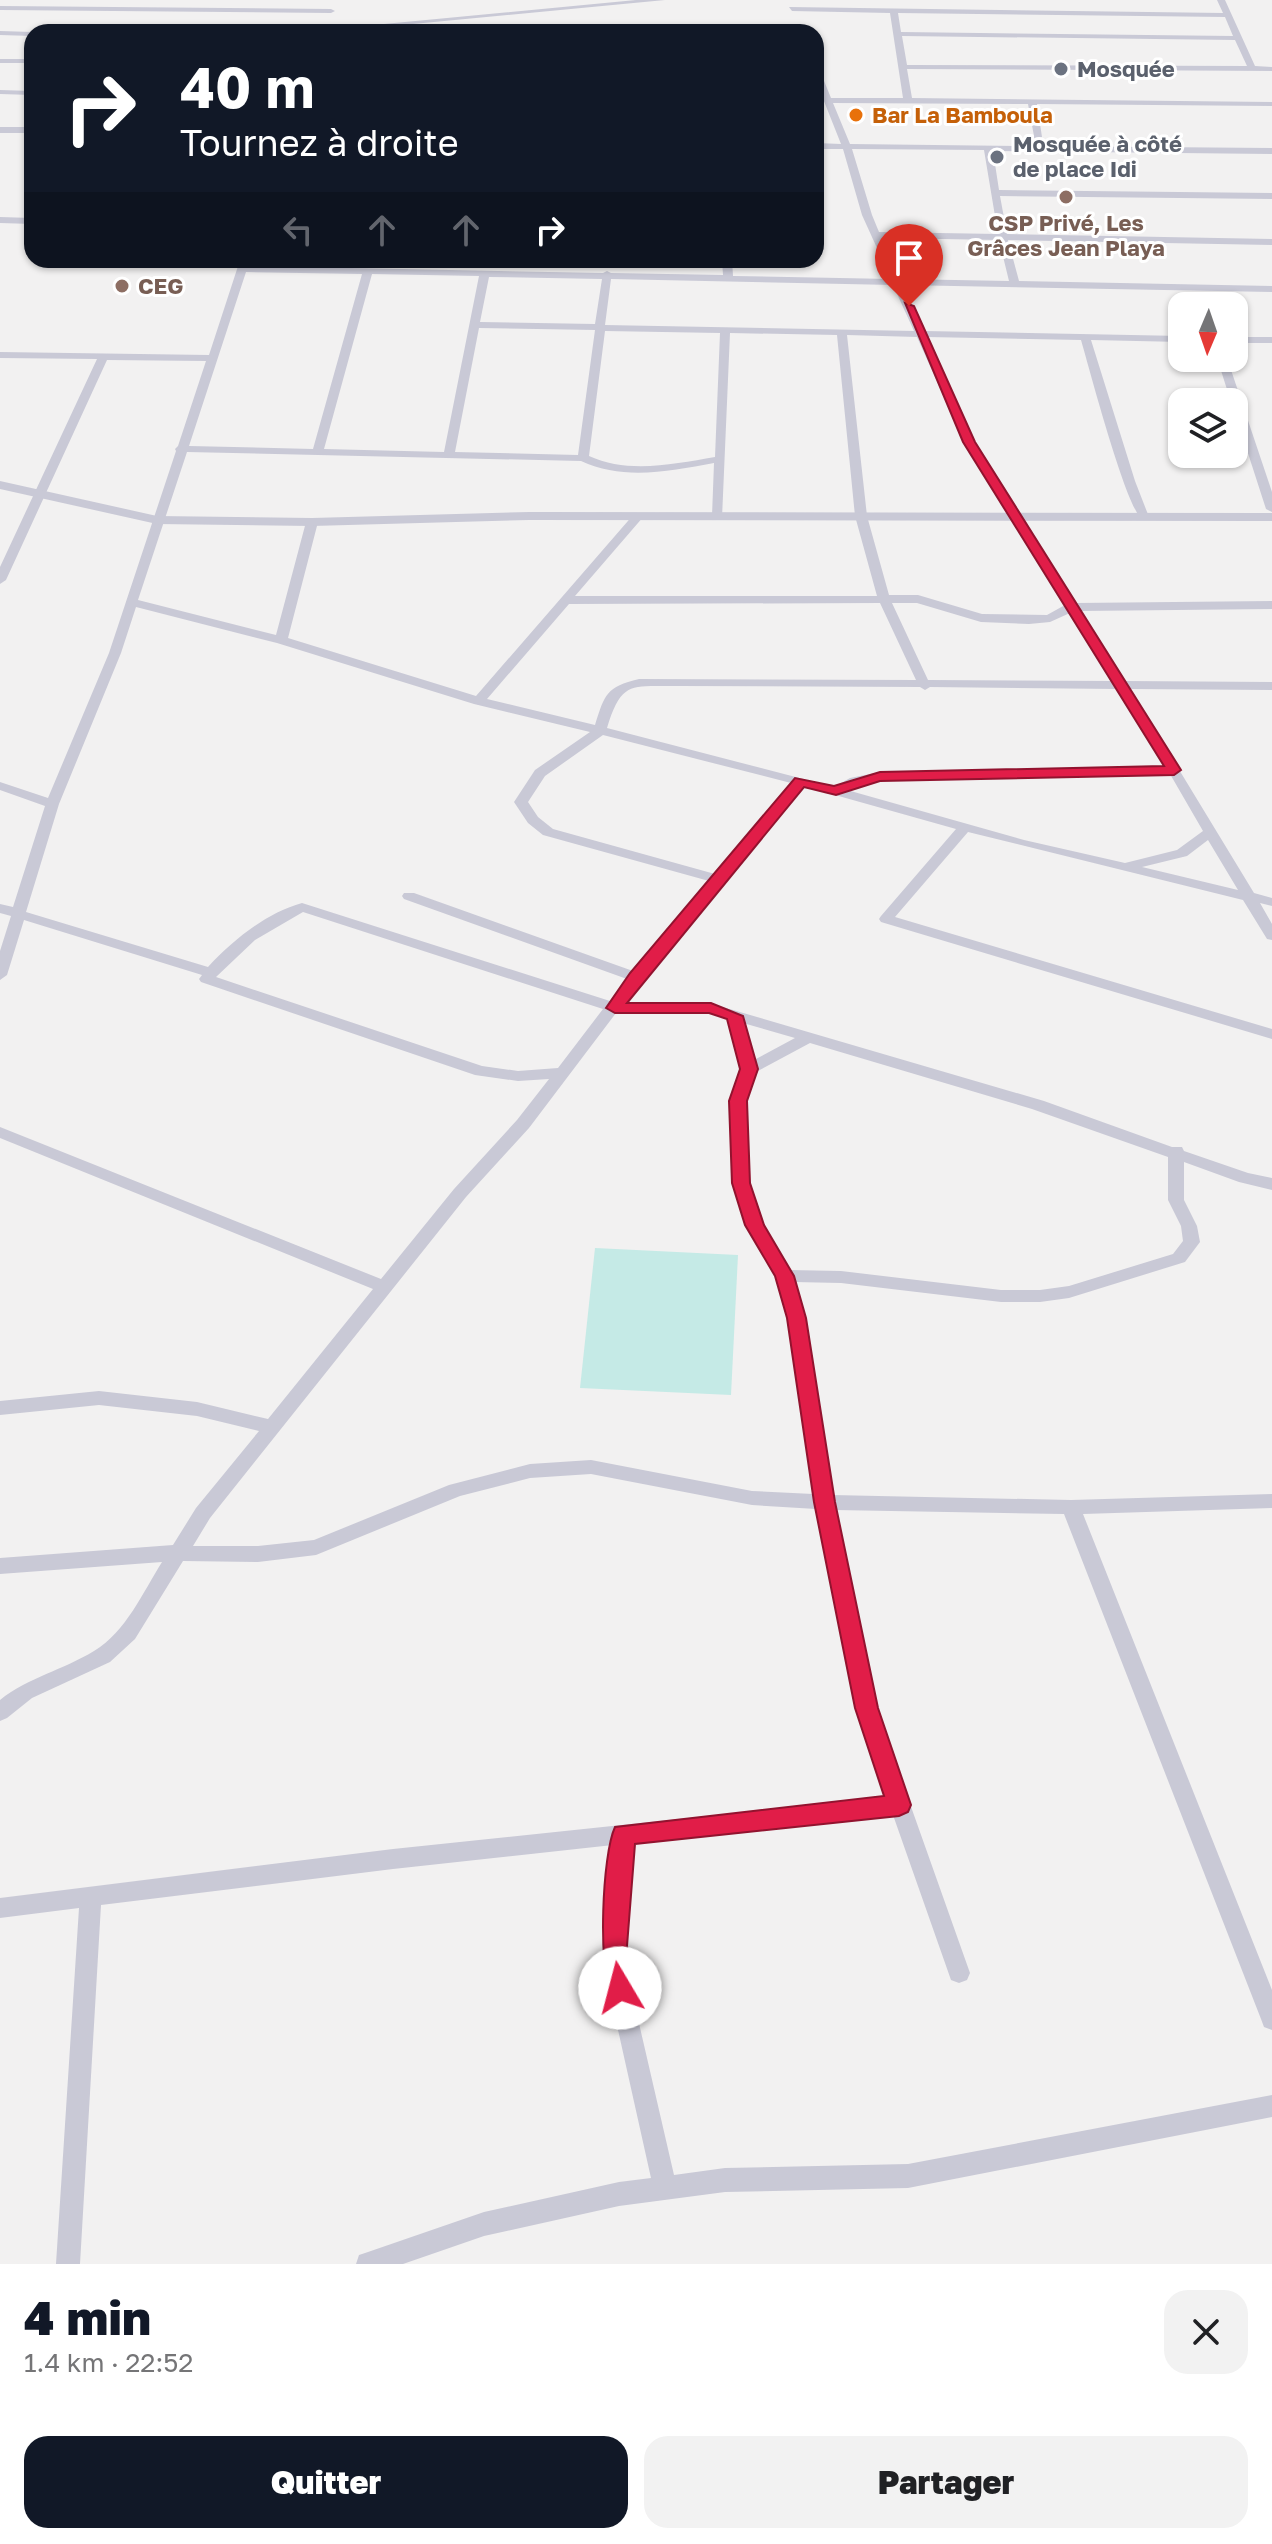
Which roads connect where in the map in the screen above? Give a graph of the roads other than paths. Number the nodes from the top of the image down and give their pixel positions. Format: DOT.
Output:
graph roads {
  1 [pos="146,0"];
  2 [pos="238,0"];
  3 [pos="335,0"];
  4 [pos="661,0"];
  5 [pos="787,0"];
  6 [pos="1221,0"];
  7 [pos="0,8"];
  8 [pos="141,9"];
  9 [pos="792,9"];
  10 [pos="233,10"];
  11 [pos="331,11"];
  12 [pos="894,11"];
  13 [pos="1227,15"];
  14 [pos="442,18"];
  15 [pos="326,24"];
  16 [pos="388,24"];
  17 [pos="439,24"];
  18 [pos="797,24"];
  19 [pos="4,33"];
  20 [pos="24,34"];
  21 [pos="898,34"];
  22 [pos="1238,38"];
  23 [pos="0,46"];
  24 [pos="0,61"];
  25 [pos="24,61"];
  26 [pos="903,67"];
  27 [pos="1252,68"];
  28 [pos="1272,69"];
  29 [pos="0,92"];
  30 [pos="24,93"];
  31 [pos="824,97"];
  32 [pos="824,99"];
  33 [pos="908,101"];
  34 [pos="1032,102"];
  35 [pos="1272,104"];
  36 [pos="0,130"];
  37 [pos="24,130"];
  38 [pos="824,146"];
  39 [pos="847,147"];
  40 [pos="988,149"];
  41 [pos="1018,150"];
  42 [pos="1272,151"];
  43 [pos="995,193"];
  44 [pos="1272,196"];
  45 [pos="0,220"];
  46 [pos="24,221"];
  47 [pos="879,235"];
  48 [pos="1003,238"];
  49 [pos="1272,242"];
  50 [pos="243,268"];
  51 [pos="318,268"];
  52 [pos="728,268"];
  53 [pos="368,270"];
  54 [pos="485,272"];
  55 [pos="607,274"];
  56 [pos="728,276"];
  57 [pos="898,281"];
  58 [pos="1015,284"];
  59 [pos="1272,289"];
  60 [pos="475,325"];
  61 [pos="598,327"];
  62 [pos="725,329"];
  63 [pos="842,331"];
  64 [pos="919,331"];
  65 [pos="1085,337"];
  66 [pos="1168,339"];
  67 [pos="1248,340"];
  68 [pos="1272,340"];
  69 [pos="0,355"];
  70 [pos="104,356"];
  71 [pos="212,358"];
  72 [pos="1227,372"];
  73 [pos="180,449"];
  74 [pos="317,453"];
  75 [pos="449,455"];
  76 [pos="583,458"];
  77 [pos="721,459"];
  78 [pos="0,485"];
  79 [pos="39,494"];
  80 [pos="1272,509"];
  81 [pos="638,516"];
  82 [pos="718,516"];
  83 [pos="861,516"];
  84 [pos="1015,517"];
  85 [pos="1143,517"];
  86 [pos="1272,517"];
  87 [pos="157,520"];
  88 [pos="312,522"];
  89 [pos="0,580"];
  90 [pos="884,598"];
  91 [pos="567,600"];
  92 [pos="130,602"];
  93 [pos="1272,605"];
  94 [pos="1071,607"];
  95 [pos="281,640"];
  96 [pos="1118,683"];
  97 [pos="925,686"];
  98 [pos="1272,686"];
  99 [pos="479,701"];
  100 [pos="599,732"];
  101 [pos="1174,770"];
  102 [pos="800,781"];
  103 [pos="0,786"];
  104 [pos="836,791"];
  105 [pos="52,804"];
  106 [pos="965,827"];
  107 [pos="1211,831"];
  108 [pos="1118,867"];
  109 [pos="718,879"];
  110 [pos="409,896"];
  111 [pos="1253,901"];
  112 [pos="1272,902"];
  113 [pos="0,908"];
  114 [pos="18,913"];
  115 [pos="1272,936"];
  116 [pos="212,973"];
  117 [pos="0,975"];
  118 [pos="636,977"];
  119 [pos="615,1008"];
  120 [pos="734,1016"];
  121 [pos="1272,1034"];
  122 [pos="809,1037"];
  123 [pos="749,1069"];
  124 [pos="559,1073"];
  125 [pos="0,1132"];
  126 [pos="1176,1151"];
  127 [pos="1272,1184"];
  128 [pos="784,1276"];
  129 [pos="384,1287"];
  130 [pos="0,1408"];
  131 [pos="272,1427"];
  132 [pos="1272,1501"];
  133 [pos="824,1502"];
  134 [pos="1071,1507"];
  135 [pos="174,1553"];
  136 [pos="0,1566"];
  137 [pos="0,1712"];
  138 [pos="899,1805"];
  139 [pos="624,1834"];
  140 [pos="91,1898"];
  141 [pos="0,1908"];
  142 [pos="959,1973"];
  143 [pos="1272,2019"];
  144 [pos="1272,2106"];
  145 [pos="665,2188"];
  146 [pos="68,2264"];
  147 [pos="368,2264"];
  1 -- 8 [label="street"];
  2 -- 10 [label="street"];
  3 -- 11 [label="street"];
  4 -- 14 [label="street"];
  5 -- 9 [label="street"];
  6 -- 13 [label="street"];
  7 -- 8 [label="street"];
  8 -- 10 [label="street"];
  9 -- 12 [label="street"];
  9 -- 18 [label="street"];
  10 -- 11 [label="street"];
  11 -- 15 [label="street"];
  12 -- 13 [label="street"];
  12 -- 21 [label="street"];
  13 -- 22 [label="street"];
  14 -- 16 [label="street"];
  14 -- 17 [label="street"];
  19 -- 20 [label="street"];
  19 -- 23 [label="street"];
  21 -- 22 [label="street"];
  21 -- 26 [label="street"];
  22 -- 27 [label="street"];
  24 -- 25 [label="street"];
  26 -- 27 [label="street"];
  26 -- 33 [label="street"];
  27 -- 28 [label="street"];
  29 -- 30 [label="street"];
  31 -- 33 [label="street"];
  32 -- 39 [label="street"];
  33 -- 34 [label="street"];
  34 -- 35 [label="street"];
  34 -- 41 [label="street"];
  36 -- 37 [label="street"];
  38 -- 39 [label="street"];
  39 -- 40 [label="street"];
  39 -- 47 [label="street"];
  40 -- 41 [label="street"];
  40 -- 43 [label="street"];
  41 -- 42 [label="street"];
  43 -- 44 [label="street"];
  43 -- 48 [label="street"];
  45 -- 46 [label="street"];
  47 -- 48 [label="street"];
  47 -- 57 [label="street"];
  48 -- 49 [label="street"];
  48 -- 58 [label="street"];
  50 -- 71 [label="street"];
  51 -- 53 [label="street"];
  52 -- 56 [label="street"];
  53 -- 54 [label="street"];
  53 -- 74 [label="street"];
  54 -- 55 [label="street"];
  54 -- 60 [label="street"];
  55 -- 56 [label="street"];
  55 -- 61 [label="street"];
  56 -- 57 [label="street"];
  57 -- 58 [label="street"];
  57 -- 64 [label="street"];
  58 -- 59 [label="street"];
  60 -- 61 [label="street"];
  60 -- 75 [label="street"];
  61 -- 62 [label="street"];
  61 -- 76 [label="street"];
  62 -- 63 [label="street"];
  62 -- 77 [label="street"];
  63 -- 64 [label="street"];
  63 -- 83 [label="street"];
  64 -- 65 [label="street"];
  64 -- 84 [label="street"];
  65 -- 66 [label="street"];
  65 -- 85 [label="street"];
  67 -- 68 [label="street"];
  69 -- 70 [label="street"];
  70 -- 71 [label="street"];
  70 -- 79 [label="street"];
  71 -- 73 [label="street"];
  72 -- 80 [label="street"];
  73 -- 74 [label="street"];
  73 -- 87 [label="street"];
  74 -- 75 [label="street"];
  75 -- 76 [label="street"];
  76 -- 77 [label="street"];
  77 -- 82 [label="street"];
  78 -- 79 [label="street"];
  79 -- 87 [label="street"];
  79 -- 89 [label="street"];
  81 -- 82 [label="street"];
  81 -- 88 [label="street"];
  81 -- 91 [label="street"];
  82 -- 83 [label="street"];
  83 -- 84 [label="street"];
  83 -- 90 [label="street"];
  84 -- 85 [label="street"];
  84 -- 94 [label="street"];
  85 -- 86 [label="street"];
  87 -- 88 [label="street"];
  87 -- 92 [label="street"];
  88 -- 95 [label="street"];
  90 -- 91 [label="street"];
  90 -- 94 [label="street"];
  90 -- 97 [label="street"];
  91 -- 99 [label="street"];
  92 -- 95 [label="street"];
  92 -- 105 [label="street"];
  93 -- 94 [label="street"];
  94 -- 96 [label="street"];
  95 -- 99 [label="street"];
  96 -- 97 [label="street"];
  96 -- 98 [label="street"];
  96 -- 101 [label="street"];
  97 -- 100 [label="street"];
  99 -- 100 [label="street"];
  100 -- 102 [label="street"];
  100 -- 109 [label="street"];
  101 -- 104 [label="street"];
  101 -- 107 [label="street"];
  102 -- 104 [label="street"];
  102 -- 109 [label="street"];
  103 -- 105 [label="street"];
  104 -- 106 [label="street"];
  105 -- 114 [label="street"];
  106 -- 108 [label="street"];
  106 -- 121 [label="street"];
  107 -- 108 [label="street"];
  107 -- 111 [label="street"];
  108 -- 111 [label="street"];
  109 -- 118 [label="street"];
  110 -- 118 [label="street"];
  111 -- 112 [label="street"];
  111 -- 115 [label="street"];
  113 -- 114 [label="street"];
  114 -- 116 [label="street"];
  114 -- 117 [label="street"];
  116 -- 119 [label="street"];
  116 -- 124 [label="street"];
  118 -- 119 [label="street"];
  119 -- 120 [label="street"];
  119 -- 124 [label="street"];
  120 -- 122 [label="street"];
  120 -- 123 [label="street"];
  122 -- 123 [label="street"];
  122 -- 126 [label="street"];
  123 -- 128 [label="street"];
  124 -- 129 [label="street"];
  125 -- 129 [label="street"];
  126 -- 127 [label="street"];
  126 -- 128 [label="street"];
  128 -- 133 [label="street"];
  129 -- 131 [label="street"];
  130 -- 131 [label="street"];
  131 -- 135 [label="street"];
  132 -- 134 [label="street"];
  133 -- 134 [label="street"];
  133 -- 135 [label="street"];
  133 -- 138 [label="street"];
  134 -- 143 [label="street"];
  135 -- 136 [label="street"];
  135 -- 137 [label="street"];
  138 -- 139 [label="street"];
  138 -- 142 [label="street"];
  139 -- 140 [label="street"];
  139 -- 145 [label="street"];
  140 -- 141 [label="street"];
  140 -- 146 [label="street"];
  144 -- 145 [label="street"];
  145 -- 147 [label="street"];
}
